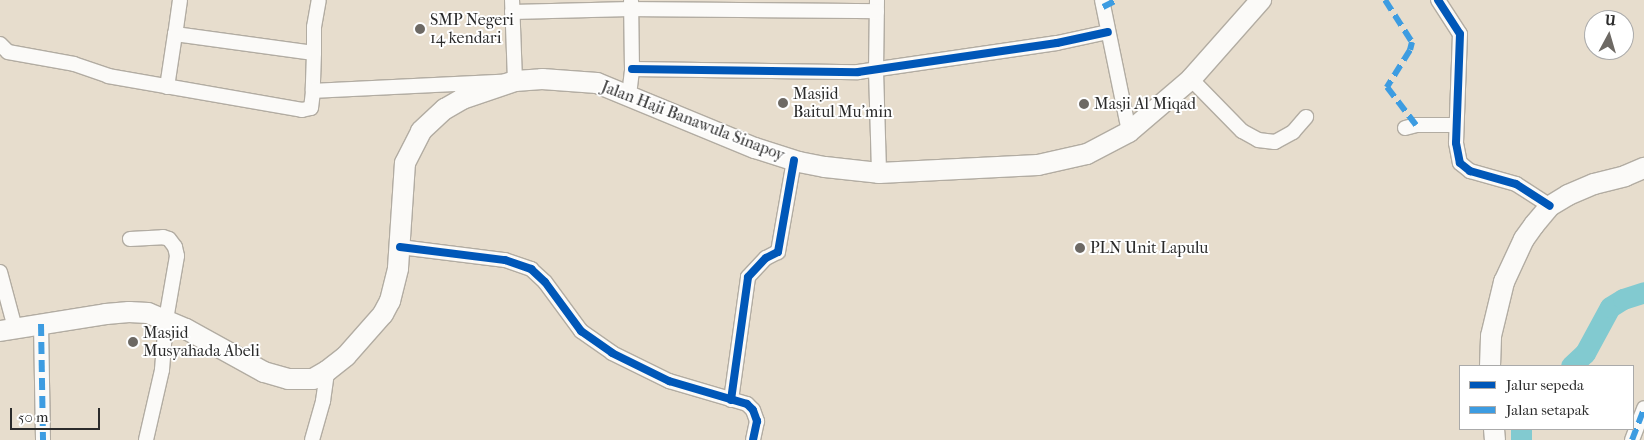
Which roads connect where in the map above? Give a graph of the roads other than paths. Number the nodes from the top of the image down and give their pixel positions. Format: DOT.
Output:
graph roads {
  1 [pos="180,0"];
  2 [pos="319,0"];
  3 [pos="1102,0"];
  4 [pos="1261,0"];
  5 [pos="1438,0"];
  6 [pos="631,5"];
  7 [pos="512,6"];
  8 [pos="877,6"];
  9 [pos="1108,32"];
  10 [pos="175,34"];
  11 [pos="0,44"];
  12 [pos="314,53"];
  13 [pos="632,69"];
  14 [pos="876,70"];
  15 [pos="1191,79"];
  16 [pos="515,81"];
  17 [pos="167,87"];
  18 [pos="312,91"];
  19 [pos="629,95"];
  20 [pos="1306,117"];
  21 [pos="1456,126"];
  22 [pos="1405,128"];
  23 [pos="1129,132"];
  24 [pos="794,160"];
  25 [pos="1644,168"];
  26 [pos="879,173"];
  27 [pos="1550,206"];
  28 [pos="130,239"];
  29 [pos="400,247"];
  30 [pos="0,272"];
  31 [pos="166,320"];
  32 [pos="41,324"];
  33 [pos="7,329"];
  34 [pos="1490,365"];
  35 [pos="327,371"];
  36 [pos="731,400"];
  37 [pos="1644,408"];
  38 [pos="44,440"];
  39 [pos="146,440"];
  40 [pos="312,440"];
  41 [pos="753,440"];
  42 [pos="1632,440"];
  1 -- 10 [label="street"];
  2 -- 12 [label="street"];
  3 -- 9 [label="street"];
  4 -- 15 [label="highway, Jalan Haji Banawula Sinapoy"];
  5 -- 21 [label="street"];
  6 -- 7 [label="street"];
  6 -- 8 [label="street"];
  6 -- 13 [label="street"];
  7 -- 16 [label="street"];
  8 -- 14 [label="street"];
  9 -- 14 [label="street"];
  9 -- 23 [label="street"];
  10 -- 12 [label="street"];
  10 -- 17 [label="street"];
  11 -- 17 [label="street"];
  12 -- 18 [label="street"];
  13 -- 14 [label="street"];
  13 -- 19 [label="street"];
  14 -- 26 [label="street"];
  15 -- 20 [label="street"];
  15 -- 23 [label="highway, Jalan Haji Banawula Sinapoy"];
  16 -- 18 [label="street"];
  16 -- 19 [label="highway, Jalan Haji Banawula Sinapoy"];
  16 -- 29 [label="highway, Jalan Haji Banawula Sinapoy"];
  17 -- 18 [label="street"];
  19 -- 24 [label="highway, Jalan Haji Banawula Sinapoy"];
  21 -- 22 [label="street"];
  21 -- 27 [label="street"];
  23 -- 26 [label="highway, Jalan Haji Banawula Sinapoy"];
  24 -- 26 [label="highway, Jalan Haji Banawula Sinapoy"];
  24 -- 36 [label="street"];
  25 -- 27 [label="highway"];
  27 -- 34 [label="highway"];
  28 -- 31 [label="street"];
  29 -- 35 [label="highway, Jalan Haji Banawula Sinapoy"];
  29 -- 36 [label="street"];
  30 -- 33 [label="street"];
  31 -- 32 [label="highway, Jalan Haji Banawula Sinapoy"];
  31 -- 35 [label="highway, Jalan Haji Banawula Sinapoy"];
  31 -- 39 [label="street"];
  32 -- 33 [label="highway, Jalan Haji Banawula Sinapoy"];
  32 -- 38 [label="street"];
  35 -- 40 [label="street"];
  36 -- 41 [label="street"];
  37 -- 42 [label="street"];
}
